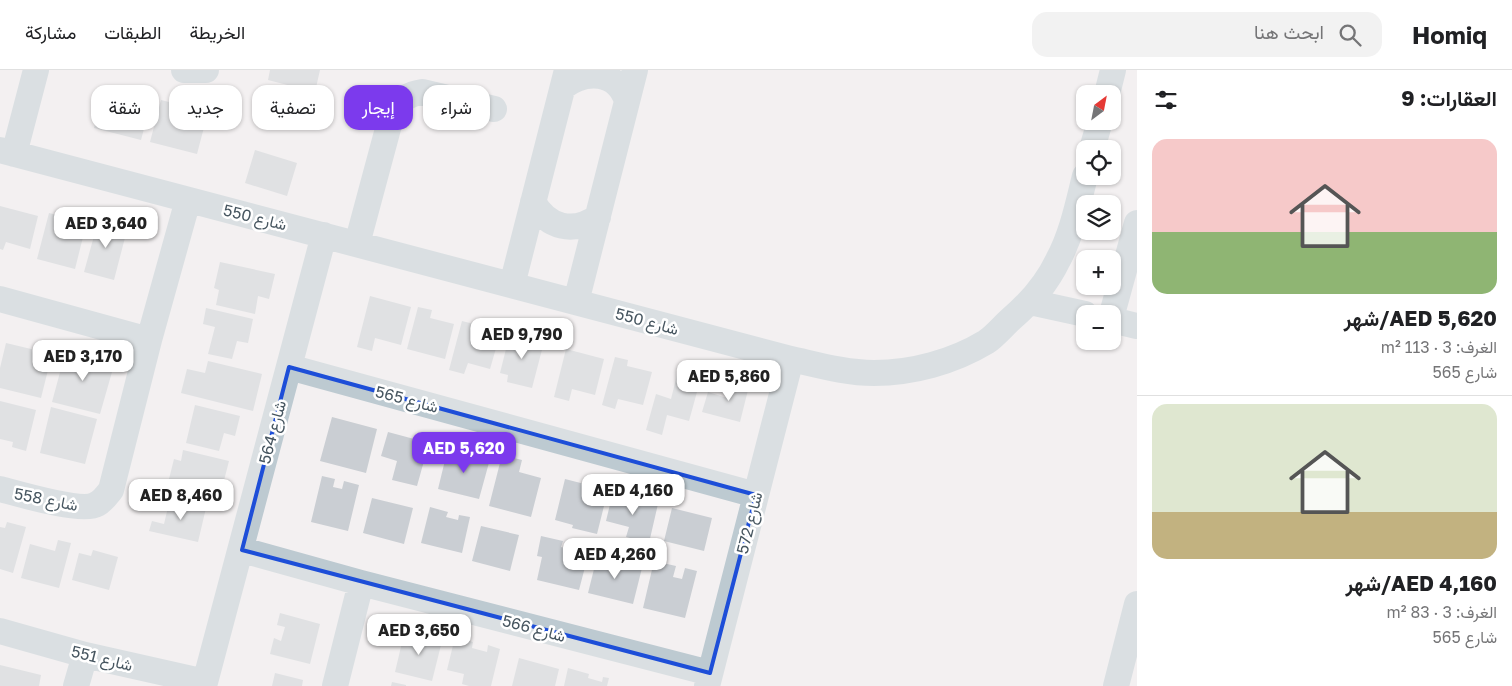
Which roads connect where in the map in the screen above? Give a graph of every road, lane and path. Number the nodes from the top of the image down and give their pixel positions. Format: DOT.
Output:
graph roads {
  1 [pos="36,70"];
  2 [pos="184,70"];
  3 [pos="206,70"];
  4 [pos="635,70"];
  5 [pos="1113,70"];
  6 [pos="565,78"];
  7 [pos="1109,85"];
  8 [pos="627,101"];
  9 [pos="494,109"];
  10 [pos="7,152"];
  11 [pos="1083,185"];
  12 [pos="188,200"];
  13 [pos="533,202"];
  14 [pos="598,217"];
  15 [pos="1137,223"];
  16 [pos="324,235"];
  17 [pos="357,244"];
  18 [pos="512,285"];
  19 [pos="0,300"];
  20 [pos="576,302"];
  21 [pos="1030,302"];
  22 [pos="1114,305"];
  23 [pos="1076,312"];
  24 [pos="1121,322"];
  25 [pos="1137,326"];
  26 [pos="149,340"];
  27 [pos="791,359"];
  28 [pos="289,367"];
  29 [pos="0,489"];
  30 [pos="756,495"];
  31 [pos="242,550"];
  32 [pos="361,583"];
  33 [pos="1137,604"];
  34 [pos="0,631"];
  35 [pos="85,654"];
  36 [pos="709,680"];
  37 [pos="205,684"];
  38 [pos="76,686"];
  39 [pos="335,686"];
  40 [pos="1116,686"];
  1 -- 10 [label="street"];
  2 -- 3 [label="street"];
  4 -- 8 [label="street"];
  5 -- 7 [label="street"];
  6 -- 8 [label="street"];
  6 -- 13 [label="street"];
  8 -- 14 [label="street"];
  9 -- 17 [label="street"];
  10 -- 12 [label="street, شارع 550"];
  11 -- 21 [label="street, شارع 550"];
  12 -- 16 [label="street, شارع 550"];
  12 -- 26 [label="street, شارع 558"];
  13 -- 14 [label="street"];
  13 -- 18 [label="street"];
  14 -- 20 [label="street"];
  15 -- 22 [label="street"];
  16 -- 17 [label="street, شارع 550"];
  16 -- 28 [label="street, شارع 564"];
  17 -- 18 [label="street, شارع 550"];
  18 -- 20 [label="street, شارع 550"];
  19 -- 26 [label="street"];
  20 -- 27 [label="street, شارع 550"];
  21 -- 23 [label="street"];
  21 -- 27 [label="street, شارع 550"];
  24 -- 25 [label="street"];
  26 -- 29 [label="street, شارع 558"];
  27 -- 30 [label="street, شارع 572"];
  28 -- 30 [label="street, شارع 565"];
  28 -- 31 [label="street, شارع 564"];
  30 -- 36 [label="street, شارع 572"];
  31 -- 32 [label="street, شارع 566"];
  31 -- 37 [label="street, شارع 564"];
  32 -- 36 [label="street, شارع 566"];
  32 -- 39 [label="street"];
  33 -- 40 [label="street"];
  34 -- 35 [label="street, شارع 551"];
  35 -- 37 [label="street, شارع 551"];
  35 -- 38 [label="street"];
}
